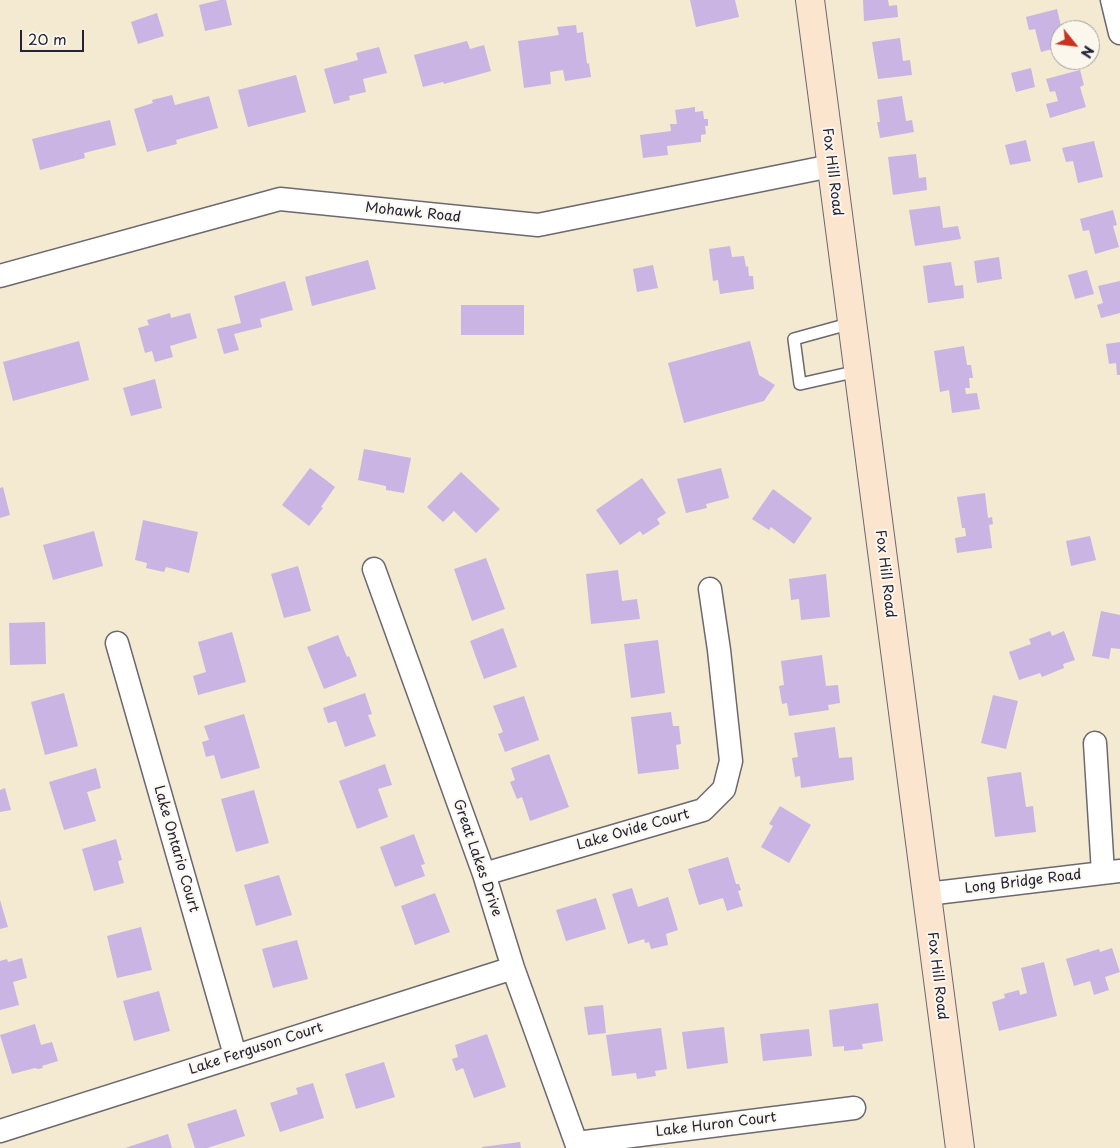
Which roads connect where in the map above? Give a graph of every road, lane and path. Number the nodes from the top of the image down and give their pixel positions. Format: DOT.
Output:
graph roads {
  1 [pos="810,0"];
  2 [pos="1112,0"];
  3 [pos="1120,33"];
  4 [pos="831,166"];
  5 [pos="0,276"];
  6 [pos="852,323"];
  7 [pos="858,371"];
  8 [pos="374,569"];
  9 [pos="710,589"];
  10 [pos="117,643"];
  11 [pos="1095,743"];
  12 [pos="1112,872"];
  13 [pos="484,874"];
  14 [pos="927,894"];
  15 [pos="513,968"];
  16 [pos="235,1055"];
  17 [pos="854,1108"];
  18 [pos="0,1131"];
  19 [pos="578,1145"];
  20 [pos="960,1148"];
  1 -- 4 [label="main road, Fox Hill Road"];
  2 -- 3 [label="street"];
  4 -- 5 [label="street, Mohawk Road"];
  4 -- 6 [label="main road, Fox Hill Road"];
  6 -- 7 [label="main road, Fox Hill Road"];
  6 -- 7 [label="lane"];
  7 -- 14 [label="main road, Fox Hill Road"];
  8 -- 13 [label="street, Great Lakes Drive"];
  9 -- 13 [label="street, Lake Ovide Court"];
  10 -- 16 [label="street, Lake Ontario Court"];
  11 -- 12 [label="street"];
  12 -- 14 [label="street, Long Bridge Road"];
  13 -- 15 [label="street, Great Lakes Drive"];
  14 -- 20 [label="main road, Fox Hill Road"];
  15 -- 16 [label="street, Lake Ferguson Court"];
  15 -- 19 [label="street, Great Lakes Drive"];
  16 -- 18 [label="street, Lake Ferguson Court"];
  17 -- 19 [label="street, Lake Huron Court"];
}
